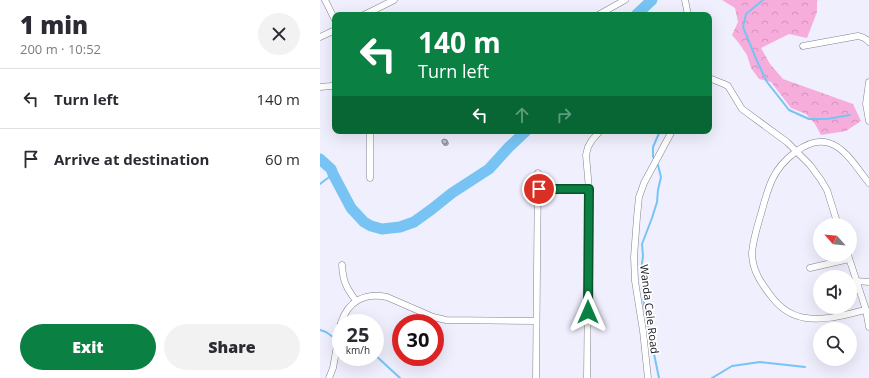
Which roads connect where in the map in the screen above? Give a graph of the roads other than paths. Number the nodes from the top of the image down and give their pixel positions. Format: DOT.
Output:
graph roads {
  1 [pos="325,0"];
  2 [pos="394,0"];
  3 [pos="625,0"];
  4 [pos="685,0"];
  5 [pos="370,12"];
  6 [pos="603,12"];
  7 [pos="687,12"];
  8 [pos="332,14"];
  9 [pos="332,31"];
  10 [pos="320,37"];
  11 [pos="869,42"];
  12 [pos="803,46"];
  13 [pos="712,79"];
  14 [pos="869,82"];
  15 [pos="332,86"];
  16 [pos="320,87"];
  17 [pos="869,121"];
  18 [pos="370,134"];
  19 [pos="597,134"];
  20 [pos="670,134"];
  21 [pos="797,151"];
  22 [pos="538,173"];
  23 [pos="370,178"];
  24 [pos="869,183"];
  25 [pos="539,189"];
  26 [pos="589,189"];
  27 [pos="836,218"];
  28 [pos="831,262"];
  29 [pos="342,265"];
  30 [pos="810,268"];
  31 [pos="857,281"];
  32 [pos="869,282"];
  33 [pos="857,284"];
  34 [pos="356,301"];
  35 [pos="866,310"];
  36 [pos="345,314"];
  37 [pos="536,321"];
  38 [pos="869,327"];
  39 [pos="332,366"];
  40 [pos="329,378"];
  41 [pos="536,378"];
  42 [pos="587,378"];
  43 [pos="648,378"];
  1 -- 8 [label="street"];
  2 -- 5 [label="street"];
  3 -- 6 [label="street"];
  4 -- 7 [label="street"];
  9 -- 10 [label="street"];
  11 -- 12 [label="street"];
  13 -- 21 [label="street"];
  14 -- 17 [label="street"];
  15 -- 16 [label="street"];
  18 -- 23 [label="street"];
  19 -- 26 [label="street"];
  20 -- 43 [label="street, Wanda Cele Road"];
  21 -- 24 [label="street"];
  21 -- 27 [label="street"];
  21 -- 35 [label="street"];
  22 -- 25 [label="street"];
  25 -- 26 [label="street"];
  25 -- 37 [label="street"];
  26 -- 42 [label="street"];
  28 -- 30 [label="street"];
  29 -- 34 [label="street"];
  31 -- 32 [label="street"];
  33 -- 35 [label="street"];
  34 -- 36 [label="street"];
  34 -- 37 [label="street"];
  35 -- 38 [label="street"];
  37 -- 41 [label="street"];
  39 -- 40 [label="street"];
}
